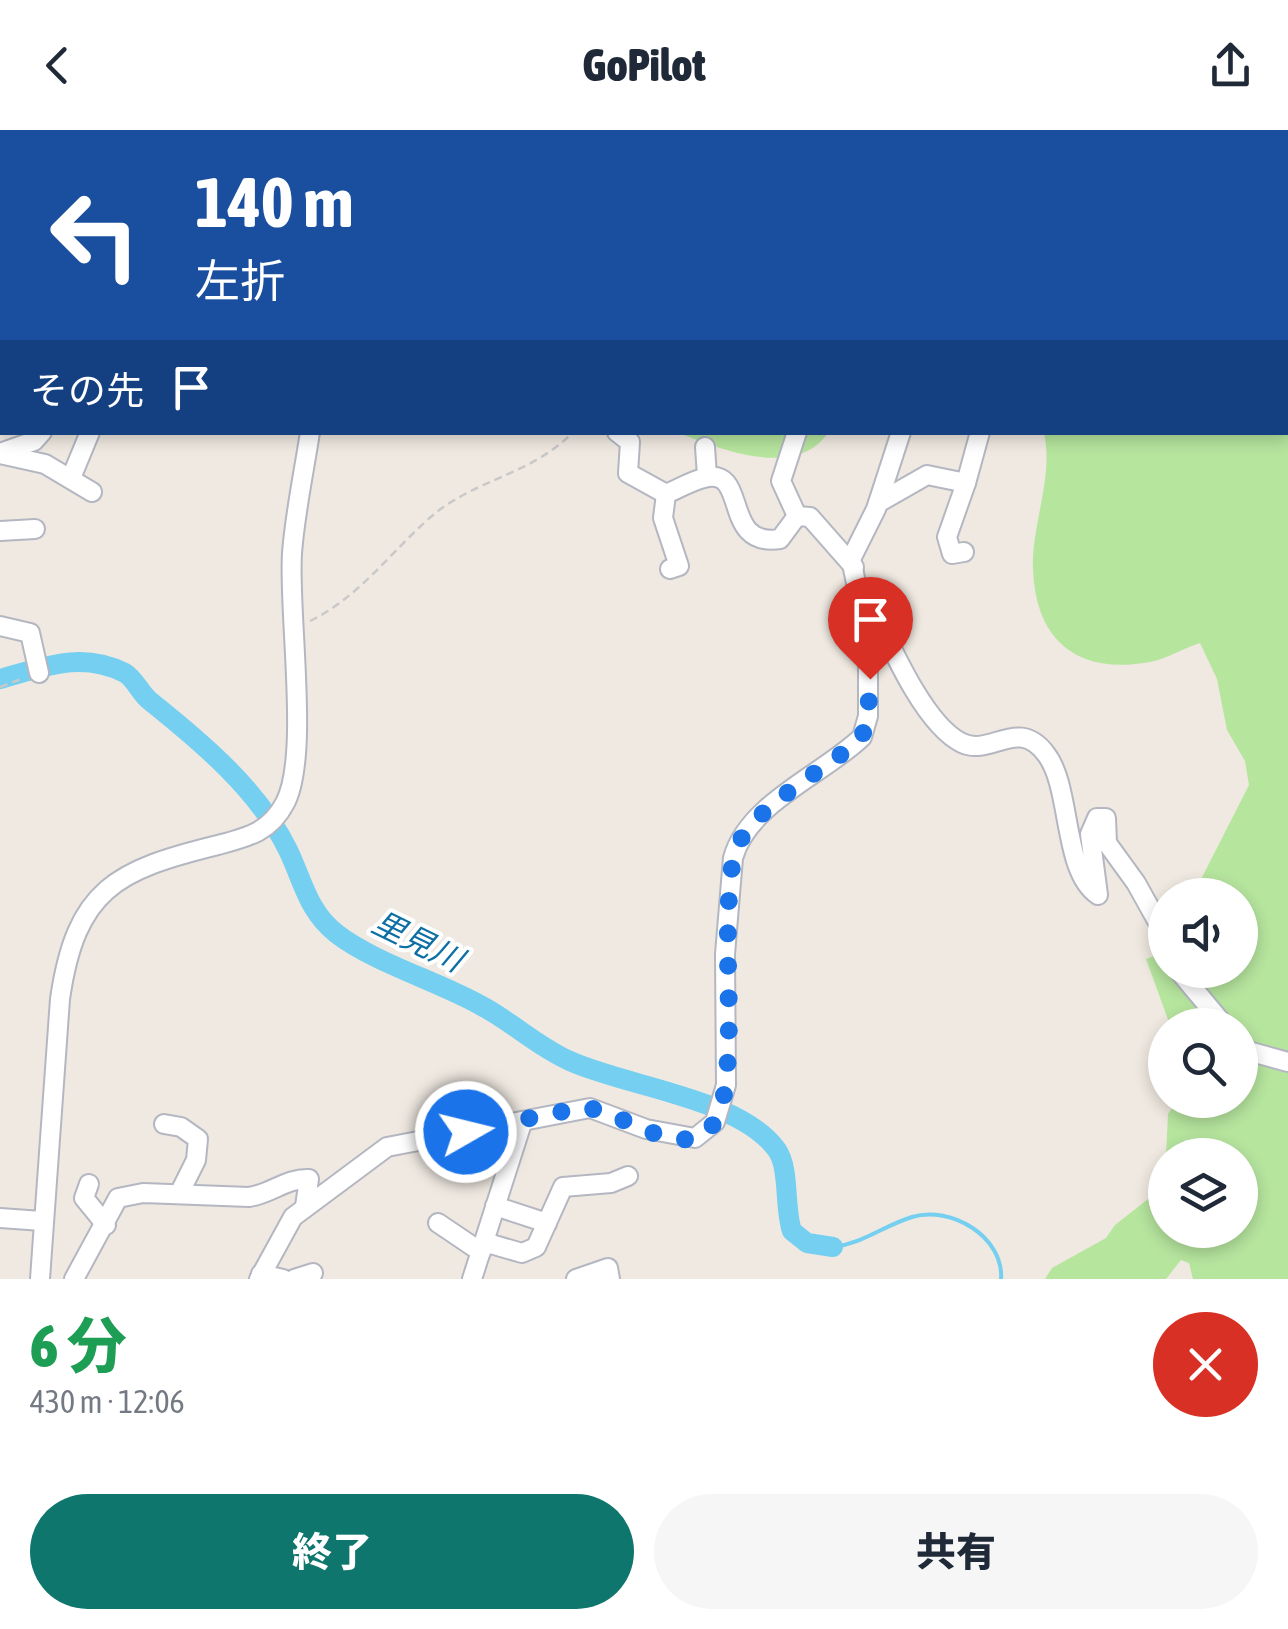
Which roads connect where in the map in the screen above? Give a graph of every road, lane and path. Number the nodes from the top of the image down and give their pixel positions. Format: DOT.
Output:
graph roads {
  1 [pos="39,435"];
  2 [pos="89,435"];
  3 [pos="310,435"];
  4 [pos="569,435"];
  5 [pos="620,435"];
  6 [pos="796,435"];
  7 [pos="900,435"];
  8 [pos="979,435"];
  9 [pos="705,447"];
  10 [pos="0,454"];
  11 [pos="707,476"];
  12 [pos="72,478"];
  13 [pos="966,484"];
  14 [pos="92,492"];
  15 [pos="666,494"];
  16 [pos="878,503"];
  17 [pos="796,516"];
  18 [pos="35,529"];
  19 [pos="0,532"];
  20 [pos="964,552"];
  21 [pos="850,560"];
  22 [pos="670,569"];
  23 [pos="293,620"];
  24 [pos="0,626"];
  25 [pos="39,673"];
  26 [pos="0,687"];
  27 [pos="1148,905"];
  28 [pos="1193,988"];
  29 [pos="1210,1008"];
  30 [pos="1258,1054"];
  31 [pos="1288,1062"];
  32 [pos="164,1124"];
  33 [pos="522,1124"];
  34 [pos="622,1174"];
  35 [pos="89,1184"];
  36 [pos="179,1194"];
  37 [pos="304,1206"];
  38 [pos="496,1206"];
  39 [pos="0,1218"];
  40 [pos="42,1222"];
  41 [pos="438,1223"];
  42 [pos="546,1223"];
  43 [pos="106,1225"];
  44 [pos="482,1247"];
  45 [pos="313,1273"];
  46 [pos="260,1277"];
  47 [pos="40,1279"];
  48 [pos="74,1279"];
  49 [pos="283,1279"];
  50 [pos="294,1279"];
  51 [pos="472,1279"];
  52 [pos="576,1279"];
  53 [pos="610,1279"];
  1 -- 10 [label="street"];
  2 -- 12 [label="street"];
  3 -- 23 [label="street"];
  4 -- 23 [label="path"];
  5 -- 15 [label="street"];
  6 -- 17 [label="street"];
  7 -- 16 [label="street"];
  8 -- 13 [label="street"];
  9 -- 11 [label="street"];
  10 -- 12 [label="street"];
  11 -- 15 [label="street"];
  11 -- 17 [label="street"];
  12 -- 14 [label="street"];
  13 -- 16 [label="street"];
  13 -- 20 [label="street"];
  15 -- 22 [label="street"];
  16 -- 21 [label="street"];
  17 -- 21 [label="street"];
  18 -- 19 [label="street"];
  21 -- 27 [label="street"];
  21 -- 33 [label="street"];
  23 -- 40 [label="street"];
  24 -- 25 [label="street"];
  25 -- 26 [label="path"];
  28 -- 29 [label="street"];
  30 -- 31 [label="street"];
  32 -- 36 [label="street"];
  33 -- 37 [label="street"];
  33 -- 38 [label="street"];
  34 -- 42 [label="street"];
  35 -- 43 [label="street"];
  36 -- 37 [label="street"];
  36 -- 43 [label="street"];
  37 -- 46 [label="street"];
  38 -- 42 [label="street"];
  38 -- 44 [label="street"];
  39 -- 40 [label="street"];
  40 -- 47 [label="street"];
  41 -- 44 [label="street"];
  42 -- 44 [label="street"];
  43 -- 48 [label="street"];
  44 -- 51 [label="street"];
  45 -- 50 [label="street"];
  46 -- 49 [label="street"];
  52 -- 53 [label="street"];
}
